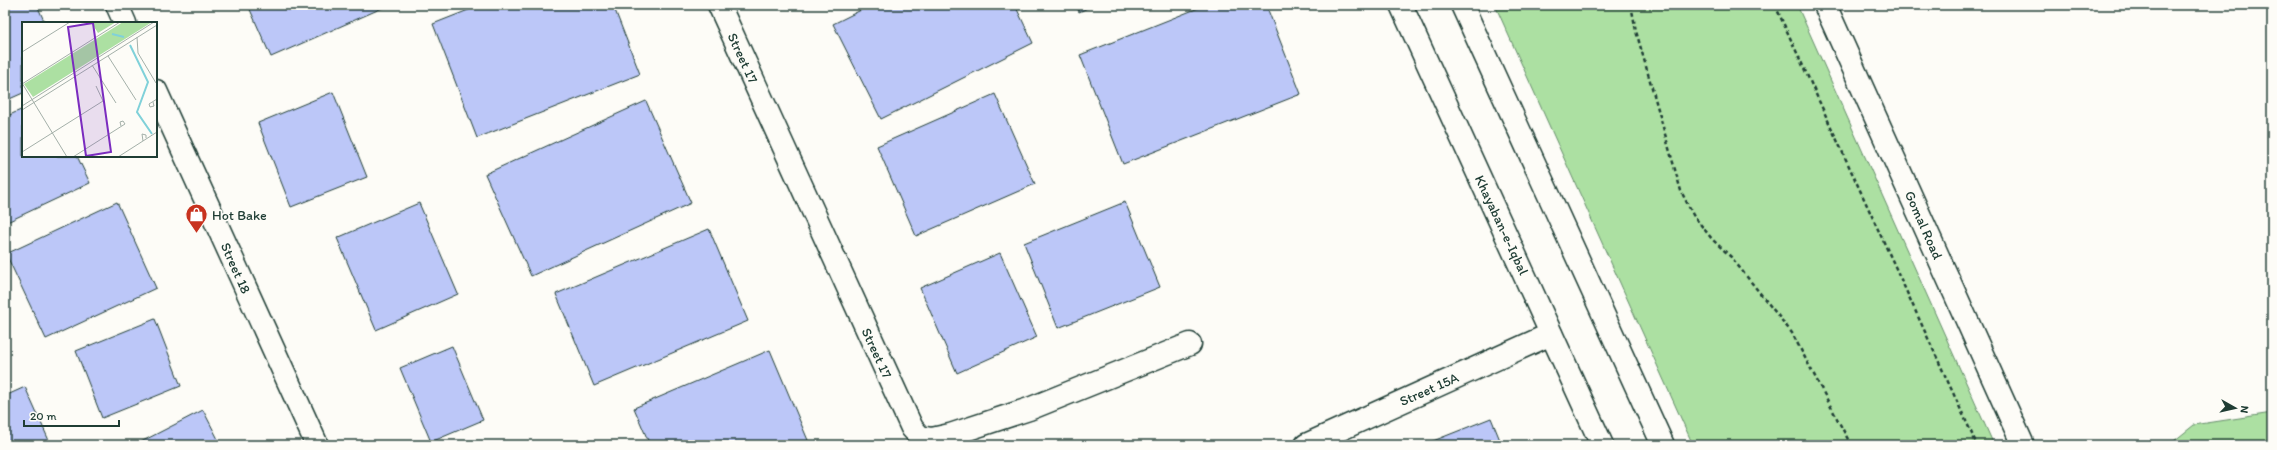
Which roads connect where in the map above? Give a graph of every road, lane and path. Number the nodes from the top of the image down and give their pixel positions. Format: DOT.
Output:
graph roads {
  1 [pos="117,5"];
  2 [pos="719,5"];
  3 [pos="1401,5"];
  4 [pos="1462,5"];
  5 [pos="1631,5"];
  6 [pos="1775,5"];
  7 [pos="1825,5"];
  8 [pos="125,22"];
  9 [pos="157,93"];
  10 [pos="1551,334"];
  11 [pos="1190,344"];
  12 [pos="317,445"];
  13 [pos="1306,445"];
  14 [pos="1602,445"];
  15 [pos="1663,445"];
  16 [pos="1851,445"];
  17 [pos="1977,445"];
  18 [pos="2023,445"];
  1 -- 8 [label="street"];
  2 -- 11 [label="street, Street 17"];
  3 -- 10 [label="street, Khayaban-e-Iqbal"];
  4 -- 15 [label="street"];
  5 -- 16 [label="path"];
  6 -- 17 [label="path"];
  7 -- 18 [label="street, Gomal Road"];
  9 -- 12 [label="street, Street 18"];
  10 -- 13 [label="street, Street 15A"];
  10 -- 14 [label="street, Khayaban-e-Iqbal"];
}
